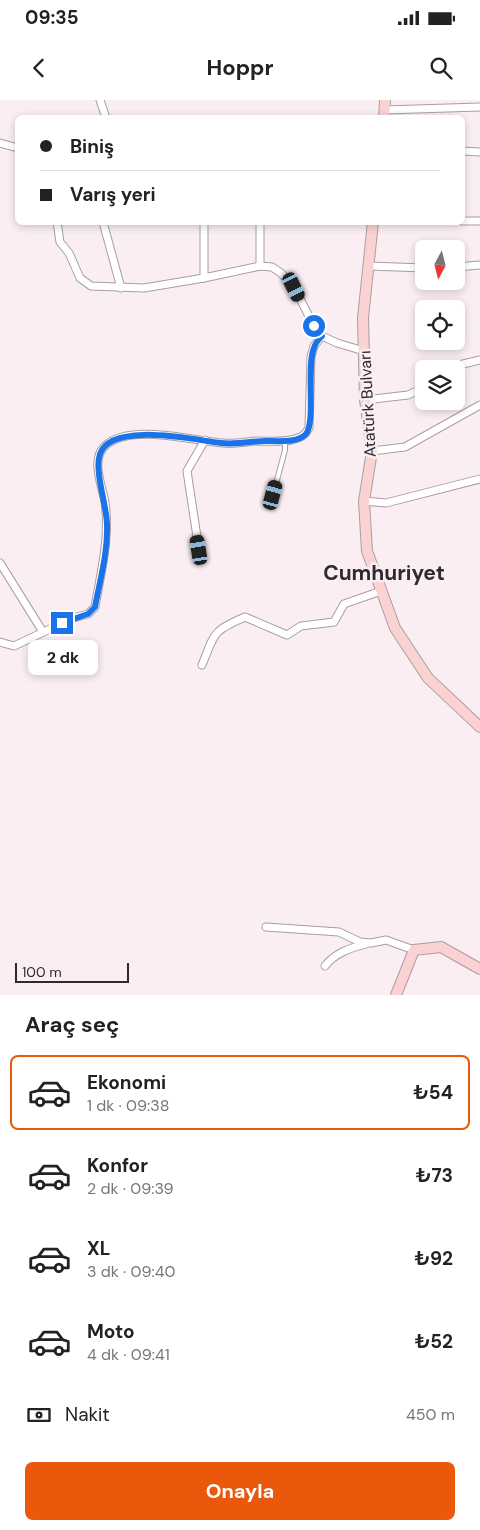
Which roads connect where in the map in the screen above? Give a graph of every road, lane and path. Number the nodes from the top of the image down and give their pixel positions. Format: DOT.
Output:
graph roads {
  1 [pos="100,100"];
  2 [pos="480,106"];
  3 [pos="384,109"];
  4 [pos="105,115"];
  5 [pos="0,143"];
  6 [pos="15,147"];
  7 [pos="465,152"];
  8 [pos="480,152"];
  9 [pos="465,221"];
  10 [pos="480,221"];
  11 [pos="57,225"];
  12 [pos="104,225"];
  13 [pos="204,225"];
  14 [pos="260,225"];
  15 [pos="373,225"];
  16 [pos="480,265"];
  17 [pos="260,266"];
  18 [pos="368,266"];
  19 [pos="465,266"];
  20 [pos="415,268"];
  21 [pos="204,278"];
  22 [pos="122,288"];
  23 [pos="322,336"];
  24 [pos="364,351"];
  25 [pos="480,360"];
  26 [pos="465,364"];
  27 [pos="415,391"];
  28 [pos="364,400"];
  29 [pos="480,405"];
  30 [pos="205,440"];
  31 [pos="285,441"];
  32 [pos="372,451"];
  33 [pos="480,478"];
  34 [pos="273,495"];
  35 [pos="364,501"];
  36 [pos="199,550"];
  37 [pos="0,563"];
  38 [pos="381,591"];
  39 [pos="43,632"];
  40 [pos="0,642"];
  41 [pos="202,665"];
  42 [pos="480,727"];
  43 [pos="266,926"];
  44 [pos="371,943"];
  45 [pos="414,950"];
  46 [pos="325,966"];
  47 [pos="480,969"];
  48 [pos="396,995"];
  1 -- 4 [label="street"];
  2 -- 3 [label="street"];
  5 -- 6 [label="street"];
  7 -- 8 [label="street"];
  9 -- 10 [label="street"];
  11 -- 22 [label="street"];
  12 -- 22 [label="street"];
  13 -- 21 [label="street"];
  14 -- 17 [label="street"];
  15 -- 18 [label="street, Atatürk Bulvarı"];
  16 -- 19 [label="street"];
  17 -- 21 [label="street"];
  17 -- 23 [label="street"];
  18 -- 20 [label="street"];
  18 -- 24 [label="street, Atatürk Bulvarı"];
  21 -- 22 [label="street"];
  23 -- 24 [label="street"];
  23 -- 31 [label="street"];
  24 -- 28 [label="street, Atatürk Bulvarı"];
  25 -- 26 [label="street"];
  27 -- 28 [label="street"];
  28 -- 32 [label="street, Atatürk Bulvarı"];
  29 -- 32 [label="street"];
  30 -- 31 [label="street"];
  30 -- 36 [label="street"];
  30 -- 39 [label="street"];
  31 -- 34 [label="lane"];
  32 -- 35 [label="street, Atatürk Bulvarı"];
  33 -- 35 [label="street"];
  35 -- 38 [label="street, Atatürk Bulvarı"];
  37 -- 39 [label="street"];
  38 -- 41 [label="street"];
  38 -- 42 [label="street, Atatürk Bulvarı"];
  39 -- 40 [label="street"];
  43 -- 44 [label="street"];
  44 -- 45 [label="street"];
  44 -- 46 [label="street"];
  45 -- 47 [label="street"];
  45 -- 48 [label="street"];
}
